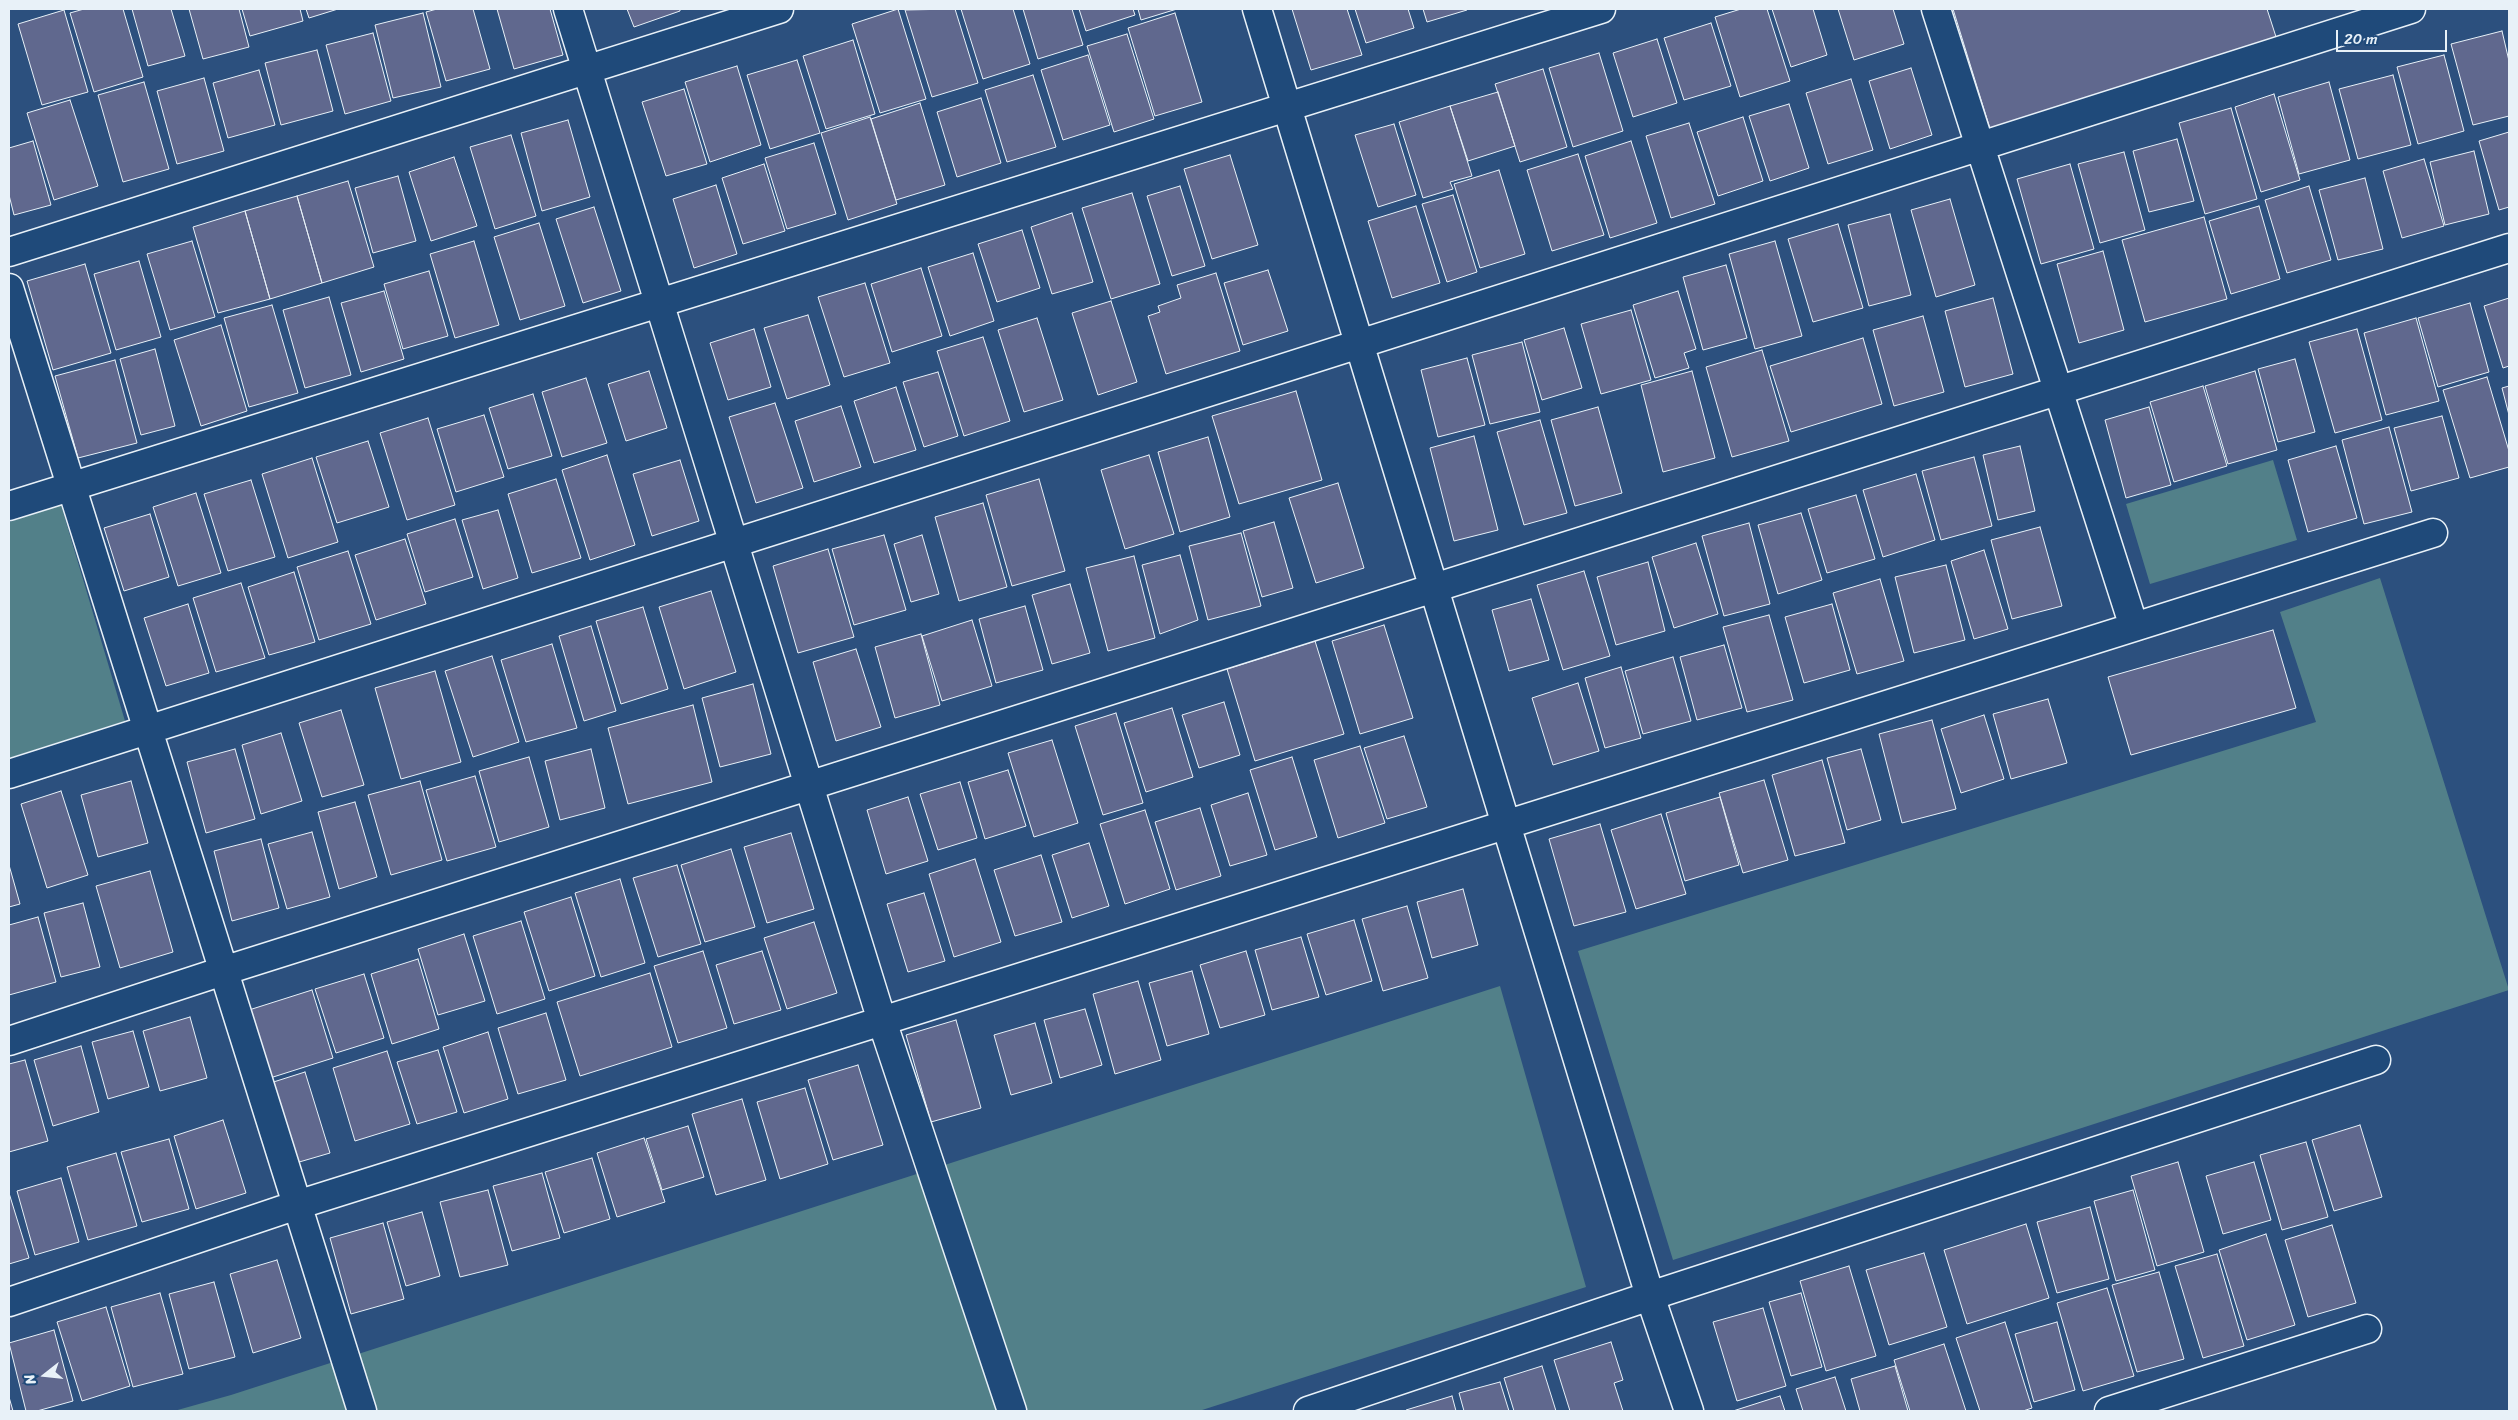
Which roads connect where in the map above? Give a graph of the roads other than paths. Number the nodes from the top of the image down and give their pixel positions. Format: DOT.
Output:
graph roads {
  1 [pos="568,9"];
  2 [pos="779,9"];
  3 [pos="1257,9"];
  4 [pos="1601,9"];
  5 [pos="1936,9"];
  6 [pos="2411,9"];
  7 [pos="587,70"];
  8 [pos="1286,107"];
  9 [pos="1980,146"];
  10 [pos="2509,248"];
  11 [pos="9,252"];
  12 [pos="9,288"];
  13 [pos="659,303"];
  14 [pos="1359,344"];
  15 [pos="2058,390"];
  16 [pos="71,487"];
  17 [pos="9,506"];
  18 [pos="2433,533"];
  19 [pos="733,542"];
  20 [pos="1434,588"];
  21 [pos="2134,627"];
  22 [pos="148,728"];
  23 [pos="9,774"];
  24 [pos="809,786"];
  25 [pos="1506,824"];
  26 [pos="224,971"];
  27 [pos="882,1021"];
  28 [pos="9,1041"];
  29 [pos="2376,1060"];
  30 [pos="297,1205"];
  31 [pos="1650,1296"];
  32 [pos="9,1302"];
  33 [pos="2367,1329"];
  34 [pos="362,1411"];
  35 [pos="1012,1411"];
  36 [pos="1308,1411"];
  37 [pos="1689,1411"];
  38 [pos="2109,1411"];
  1 -- 7 [label="street"];
  2 -- 7 [label="street"];
  3 -- 8 [label="street"];
  4 -- 8 [label="street"];
  5 -- 9 [label="street"];
  6 -- 9 [label="street"];
  7 -- 11 [label="street"];
  7 -- 13 [label="street"];
  8 -- 13 [label="street"];
  8 -- 14 [label="street"];
  9 -- 14 [label="street"];
  9 -- 15 [label="street"];
  10 -- 15 [label="street"];
  12 -- 16 [label="street"];
  13 -- 16 [label="street"];
  13 -- 19 [label="street"];
  14 -- 19 [label="street"];
  14 -- 20 [label="street"];
  15 -- 20 [label="street"];
  15 -- 21 [label="street"];
  16 -- 17 [label="street"];
  16 -- 22 [label="street"];
  18 -- 21 [label="street"];
  19 -- 22 [label="street"];
  19 -- 24 [label="street"];
  20 -- 24 [label="street"];
  20 -- 25 [label="street"];
  21 -- 25 [label="street"];
  22 -- 23 [label="street"];
  22 -- 26 [label="street"];
  24 -- 26 [label="street"];
  24 -- 27 [label="street"];
  25 -- 27 [label="street"];
  25 -- 31 [label="street"];
  26 -- 28 [label="street"];
  26 -- 30 [label="street"];
  27 -- 30 [label="street"];
  27 -- 35 [label="street"];
  29 -- 31 [label="street"];
  30 -- 32 [label="street"];
  30 -- 34 [label="street"];
  31 -- 36 [label="street"];
  31 -- 37 [label="street"];
  33 -- 38 [label="street"];
}
